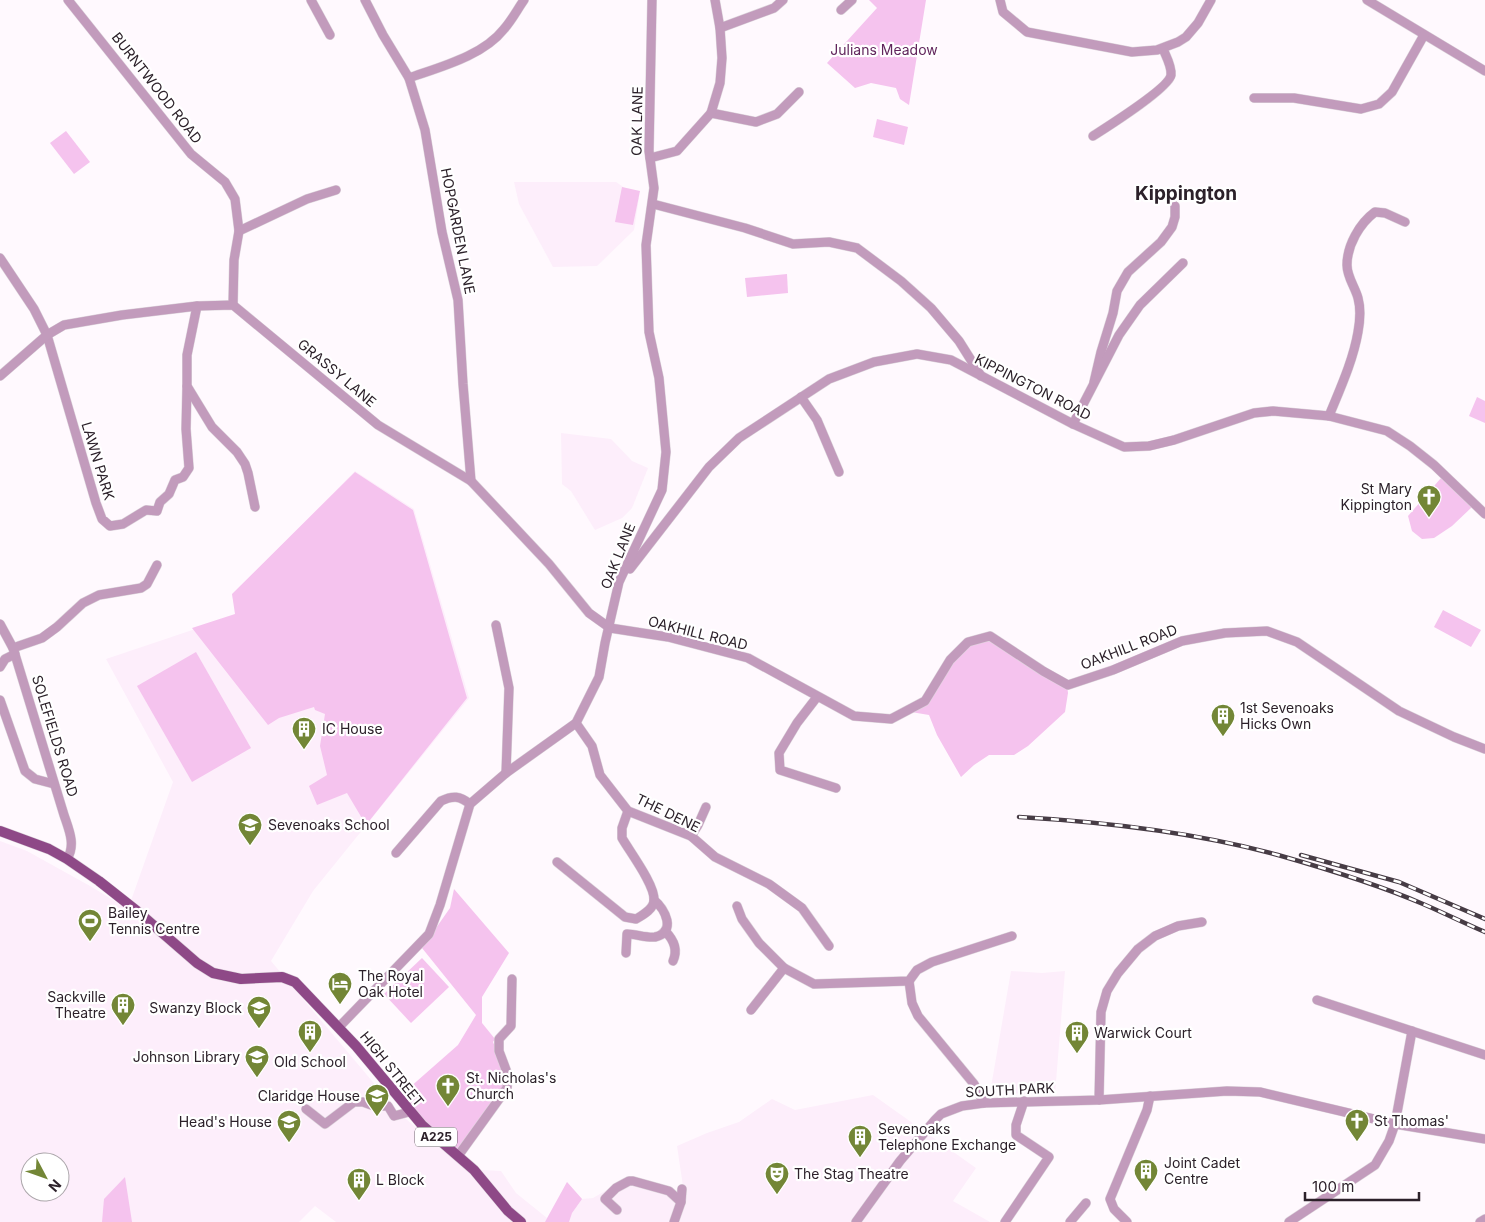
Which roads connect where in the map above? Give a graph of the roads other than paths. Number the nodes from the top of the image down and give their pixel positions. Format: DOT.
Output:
graph roads {
  1 [pos="68,0"];
  2 [pos="311,0"];
  3 [pos="366,0"];
  4 [pos="524,0"];
  5 [pos="652,0"];
  6 [pos="715,0"];
  7 [pos="783,0"];
  8 [pos="852,0"];
  9 [pos="1000,0"];
  10 [pos="1211,0"];
  11 [pos="1366,0"];
  12 [pos="842,10"];
  13 [pos="720,28"];
  14 [pos="330,35"];
  15 [pos="1424,35"];
  16 [pos="1163,49"];
  17 [pos="1485,71"];
  18 [pos="409,78"];
  19 [pos="798,92"];
  20 [pos="1254,98"];
  21 [pos="711,113"];
  22 [pos="1093,136"];
  23 [pos="650,158"];
  24 [pos="336,190"];
  25 [pos="652,204"];
  26 [pos="1175,206"];
  27 [pos="1405,222"];
  28 [pos="239,231"];
  29 [pos="0,258"];
  30 [pos="1183,263"];
  31 [pos="233,305"];
  32 [pos="197,306"];
  33 [pos="47,335"];
  34 [pos="0,376"];
  35 [pos="982,376"];
  36 [pos="1094,382"];
  37 [pos="187,386"];
  38 [pos="801,397"];
  39 [pos="1329,416"];
  40 [pos="1072,424"];
  41 [pos="839,472"];
  42 [pos="472,481"];
  43 [pos="255,507"];
  44 [pos="1485,514"];
  45 [pos="157,565"];
  46 [pos="619,582"];
  47 [pos="0,624"];
  48 [pos="496,624"];
  49 [pos="610,628"];
  50 [pos="14,651"];
  51 [pos="0,667"];
  52 [pos="817,697"];
  53 [pos="0,700"];
  54 [pos="576,723"];
  55 [pos="1485,749"];
  56 [pos="506,773"];
  57 [pos="54,784"];
  58 [pos="836,788"];
  59 [pos="470,804"];
  60 [pos="628,810"];
  61 [pos="707,814"];
  62 [pos="0,831"];
  63 [pos="691,836"];
  64 [pos="396,853"];
  65 [pos="67,859"];
  66 [pos="572,860"];
  67 [pos="557,862"];
  68 [pos="565,869"];
  69 [pos="654,900"];
  70 [pos="737,906"];
  71 [pos="1202,922"];
  72 [pos="664,931"];
  73 [pos="1012,936"];
  74 [pos="829,946"];
  75 [pos="626,952"];
  76 [pos="672,962"];
  77 [pos="784,968"];
  78 [pos="512,979"];
  79 [pos="909,981"];
  80 [pos="1318,1000"];
  81 [pos="751,1010"];
  82 [pos="339,1027"];
  83 [pos="1412,1031"];
  84 [pos="1485,1055"];
  85 [pos="1150,1096"];
  86 [pos="1099,1100"];
  87 [pos="1024,1101"];
  88 [pos="984,1103"];
  89 [pos="306,1109"];
  90 [pos="409,1112"];
  91 [pos="1395,1124"];
  92 [pos="1485,1139"];
  93 [pos="458,1156"];
  94 [pos="682,1189"];
  95 [pos="681,1202"];
  96 [pos="1086,1203"];
  97 [pos="617,1210"];
  98 [pos="1485,1219"];
  99 [pos="521,1222"];
  100 [pos="674,1222"];
  101 [pos="856,1222"];
  102 [pos="1005,1222"];
  103 [pos="1070,1222"];
  104 [pos="1128,1222"];
  105 [pos="1289,1222"];
  106 [pos="1480,1222"];
  1 -- 28 [label="street, BURNTWOOD ROAD"];
  2 -- 14 [label="street"];
  3 -- 18 [label="street, HOPGARDEN LANE"];
  4 -- 18 [label="street"];
  5 -- 23 [label="street, OAK LANE"];
  6 -- 13 [label="street"];
  7 -- 13 [label="street"];
  8 -- 12 [label="street"];
  9 -- 16 [label="street"];
  10 -- 16 [label="street"];
  11 -- 15 [label="street"];
  13 -- 21 [label="street"];
  15 -- 17 [label="street"];
  15 -- 20 [label="street"];
  16 -- 22 [label="street"];
  18 -- 42 [label="street, HOPGARDEN LANE"];
  19 -- 21 [label="street"];
  21 -- 23 [label="street"];
  23 -- 25 [label="street, OAK LANE"];
  24 -- 28 [label="street"];
  25 -- 35 [label="street"];
  25 -- 46 [label="street, OAK LANE"];
  26 -- 36 [label="street"];
  27 -- 39 [label="street"];
  28 -- 31 [label="street, BURNTWOOD ROAD"];
  29 -- 33 [label="street"];
  30 -- 36 [label="street"];
  31 -- 32 [label="street"];
  31 -- 42 [label="street, GRASSY LANE"];
  32 -- 33 [label="street"];
  32 -- 37 [label="street"];
  33 -- 34 [label="street"];
  33 -- 37 [label="street, LAWN PARK"];
  35 -- 38 [label="street, KIPPINGTON ROAD"];
  35 -- 40 [label="street, KIPPINGTON ROAD"];
  36 -- 40 [label="street"];
  37 -- 43 [label="street"];
  38 -- 41 [label="street"];
  38 -- 46 [label="street, KIPPINGTON ROAD"];
  39 -- 40 [label="street, KIPPINGTON ROAD"];
  39 -- 44 [label="street, KIPPINGTON ROAD"];
  42 -- 49 [label="street, GRASSY LANE"];
  45 -- 50 [label="street"];
  46 -- 49 [label="street, OAK LANE"];
  47 -- 50 [label="street, SOLEFIELDS ROAD"];
  48 -- 56 [label="street"];
  49 -- 52 [label="street, OAKHILL ROAD"];
  49 -- 54 [label="street, OAK LANE"];
  50 -- 51 [label="street"];
  50 -- 57 [label="street, SOLEFIELDS ROAD"];
  52 -- 55 [label="street, OAKHILL ROAD"];
  52 -- 58 [label="street"];
  53 -- 57 [label="street"];
  54 -- 56 [label="street, OAK LANE"];
  54 -- 60 [label="street, THE DENE"];
  56 -- 59 [label="street, OAK LANE"];
  57 -- 65 [label="street, SOLEFIELDS ROAD"];
  59 -- 64 [label="street"];
  59 -- 82 [label="street"];
  60 -- 63 [label="street, THE DENE"];
  60 -- 69 [label="street"];
  61 -- 63 [label="street"];
  62 -- 65 [label="main road, A225"];
  63 -- 74 [label="street, THE DENE"];
  65 -- 82 [label="main road, HIGH STREET / A225"];
  66 -- 68 [label="street"];
  67 -- 68 [label="street"];
  68 -- 69 [label="street"];
  69 -- 72 [label="street"];
  70 -- 77 [label="street"];
  71 -- 86 [label="street"];
  72 -- 75 [label="street"];
  72 -- 76 [label="street"];
  73 -- 79 [label="street"];
  77 -- 79 [label="street"];
  77 -- 81 [label="street"];
  78 -- 93 [label="street"];
  79 -- 88 [label="street"];
  80 -- 83 [label="street"];
  82 -- 90 [label="main road, HIGH STREET / A225"];
  83 -- 84 [label="street"];
  83 -- 91 [label="street"];
  85 -- 86 [label="street, SOUTH PARK"];
  85 -- 91 [label="street, SOUTH PARK"];
  85 -- 104 [label="street"];
  86 -- 87 [label="street, SOUTH PARK"];
  87 -- 88 [label="street, SOUTH PARK"];
  87 -- 102 [label="street"];
  88 -- 101 [label="street, SOUTH PARK"];
  89 -- 90 [label="street"];
  90 -- 93 [label="main road, HIGH STREET / A225"];
  91 -- 92 [label="street, SOUTH PARK"];
  91 -- 105 [label="street"];
  93 -- 99 [label="main road, HIGH STREET / A225"];
  94 -- 95 [label="street"];
  95 -- 97 [label="street"];
  95 -- 100 [label="street"];
  96 -- 103 [label="street"];
  98 -- 106 [label="street"];
}
